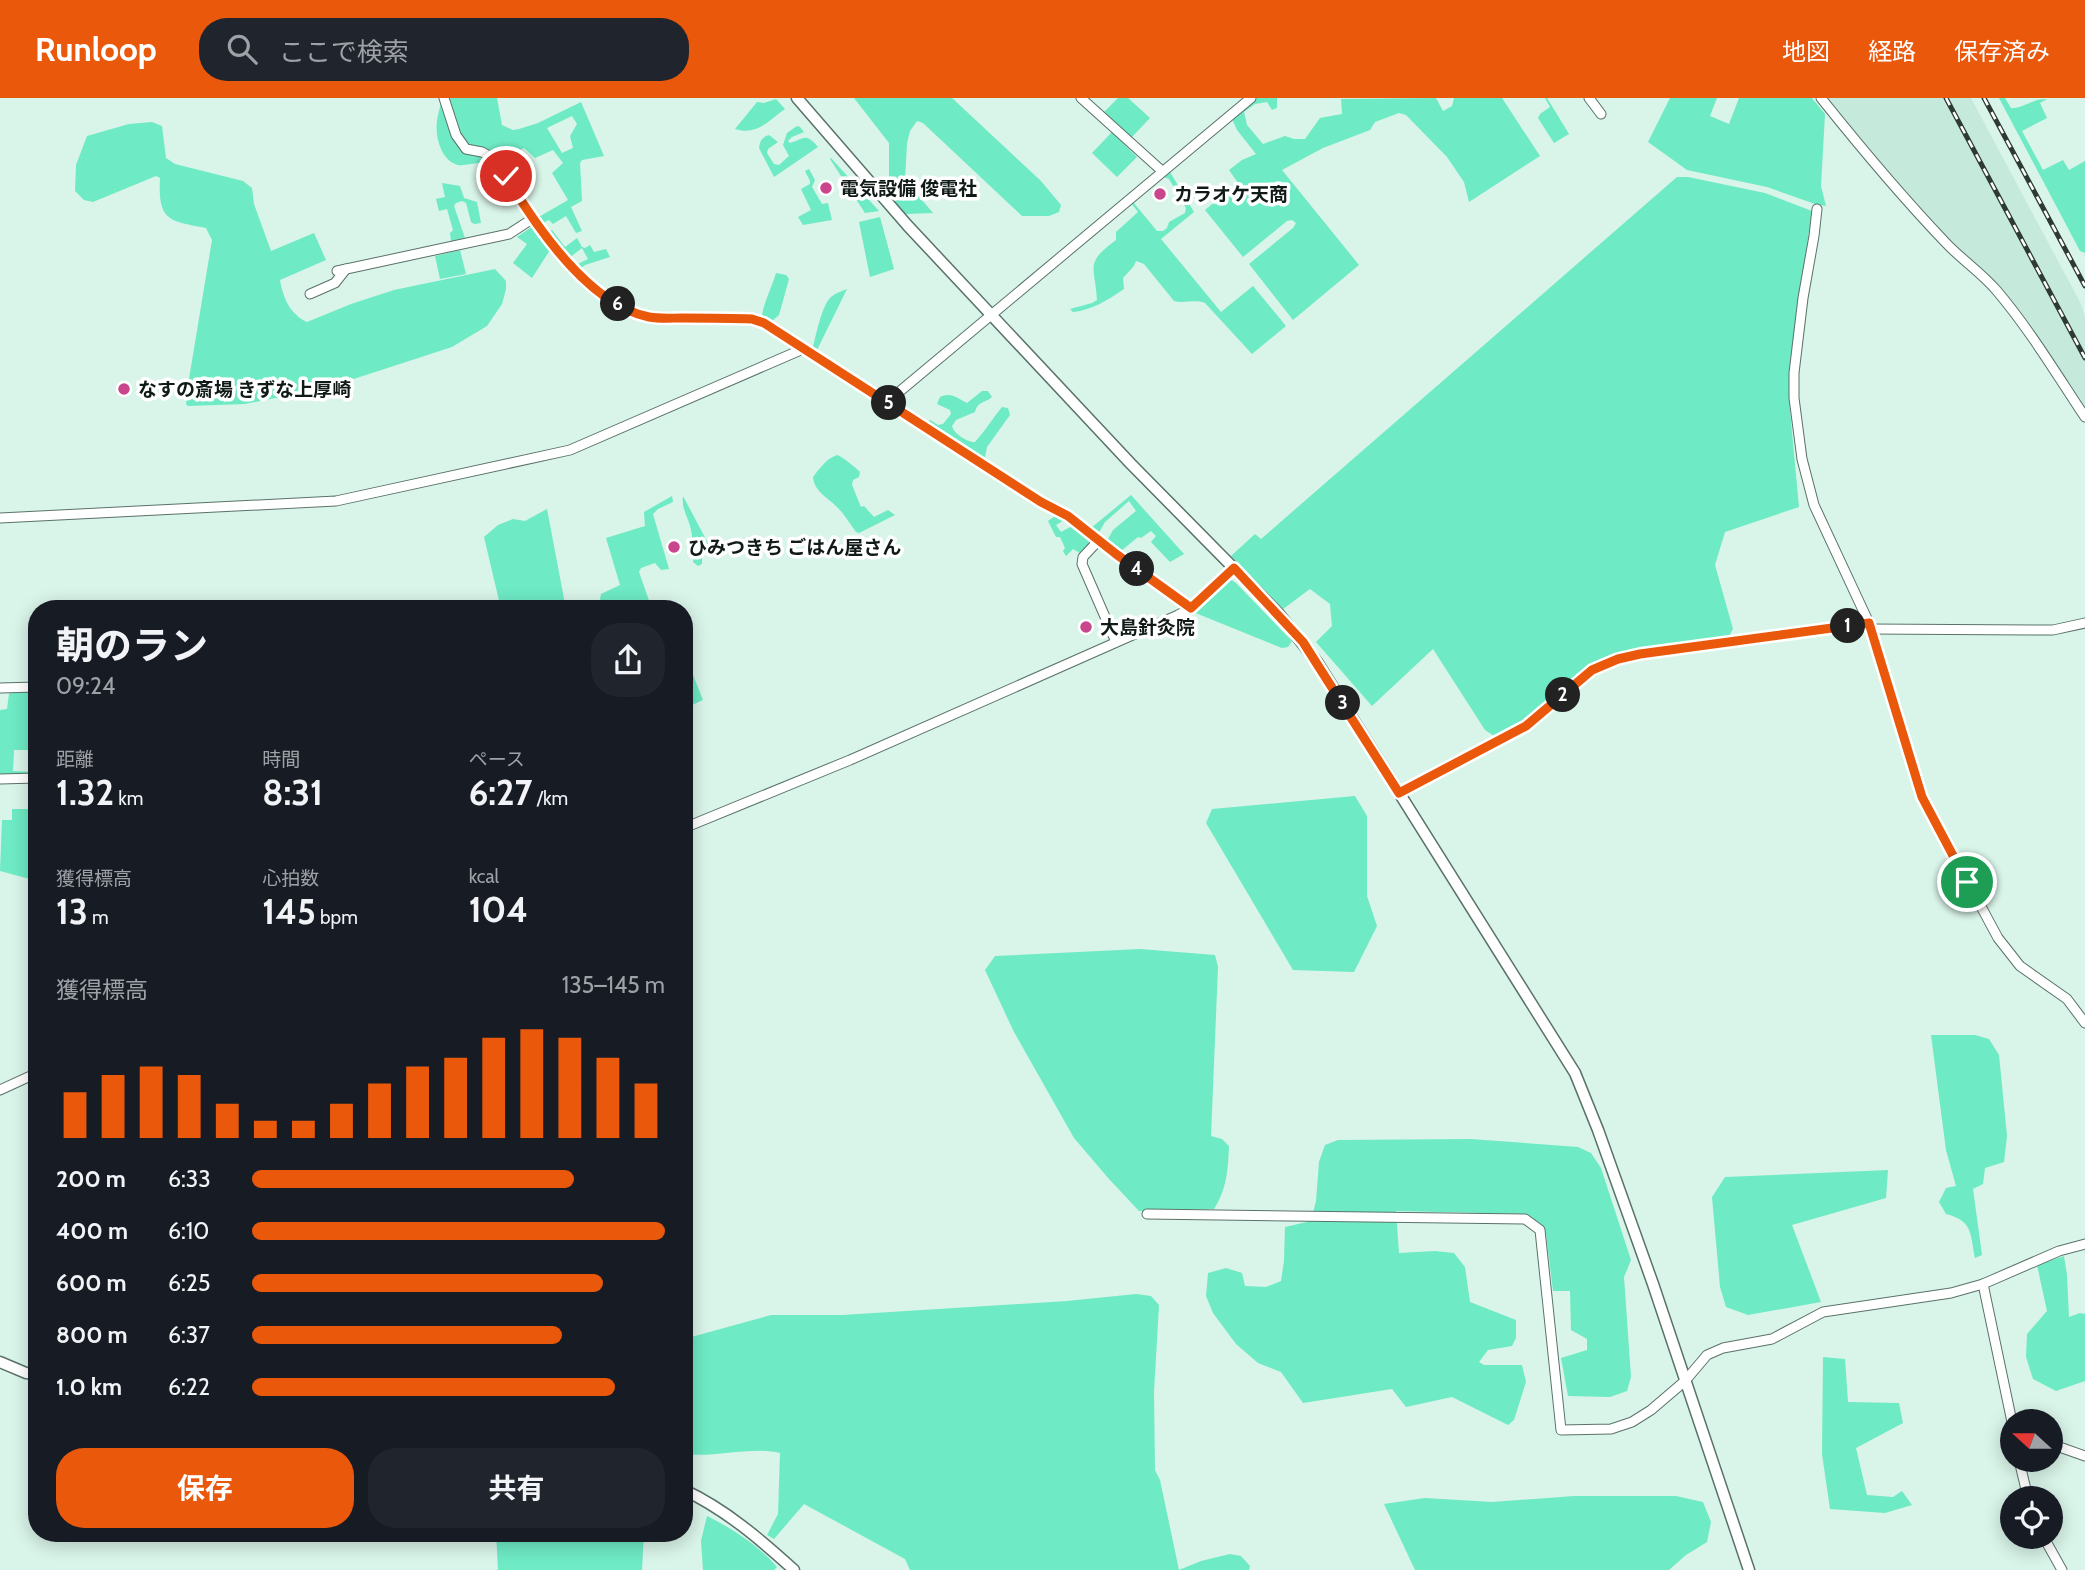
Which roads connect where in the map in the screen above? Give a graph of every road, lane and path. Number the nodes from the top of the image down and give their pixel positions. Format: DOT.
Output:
graph roads {
  1 [pos="444,98"];
  2 [pos="797,98"];
  3 [pos="1081,98"];
  4 [pos="1251,98"];
  5 [pos="1589,98"];
  6 [pos="1821,98"];
  7 [pos="1601,114"];
  8 [pos="1162,171"];
  9 [pos="1816,209"];
  10 [pos="532,219"];
  11 [pos="310,294"];
  12 [pos="992,314"];
  13 [pos="803,349"];
  14 [pos="887,402"];
  15 [pos="2085,417"];
  16 [pos="0,518"];
  17 [pos="1099,540"];
  18 [pos="1234,568"];
  19 [pos="1191,608"];
  20 [pos="2085,623"];
  21 [pos="1870,626"];
  22 [pos="1116,642"];
  23 [pos="28,687"];
  24 [pos="0,688"];
  25 [pos="28,778"];
  26 [pos="0,779"];
  27 [pos="1399,793"];
  28 [pos="693,824"];
  29 [pos="2085,1023"];
  30 [pos="28,1077"];
  31 [pos="0,1090"];
  32 [pos="1147,1214"];
  33 [pos="2085,1244"];
  34 [pos="1983,1284"];
  35 [pos="0,1362"];
  36 [pos="28,1373"];
  37 [pos="1685,1381"];
  38 [pos="2009,1409"];
  39 [pos="2063,1448"];
  40 [pos="2085,1456"];
  41 [pos="693,1496"];
  42 [pos="2050,1549"];
  43 [pos="794,1570"];
  44 [pos="1749,1570"];
  45 [pos="2062,1570"];
  1 -- 10 [label="street"];
  2 -- 12 [label="street"];
  3 -- 8 [label="street"];
  4 -- 8 [label="street"];
  5 -- 7 [label="street"];
  6 -- 15 [label="street"];
  8 -- 12 [label="street"];
  9 -- 21 [label="street"];
  10 -- 11 [label="street"];
  10 -- 13 [label="street"];
  12 -- 14 [label="street"];
  12 -- 18 [label="street"];
  13 -- 14 [label="street"];
  13 -- 16 [label="street"];
  14 -- 17 [label="street"];
  17 -- 19 [label="street"];
  17 -- 22 [label="street"];
  18 -- 19 [label="street"];
  18 -- 27 [label="street"];
  19 -- 22 [label="street"];
  20 -- 21 [label="street"];
  21 -- 27 [label="street"];
  21 -- 29 [label="street"];
  22 -- 28 [label="street"];
  23 -- 24 [label="street"];
  25 -- 26 [label="street"];
  27 -- 37 [label="street"];
  30 -- 31 [label="street"];
  32 -- 37 [label="street"];
  33 -- 34 [label="street"];
  34 -- 37 [label="street"];
  34 -- 38 [label="street"];
  35 -- 36 [label="street"];
  37 -- 44 [label="street"];
  39 -- 40 [label="street"];
  41 -- 43 [label="street"];
  42 -- 45 [label="street"];
}
